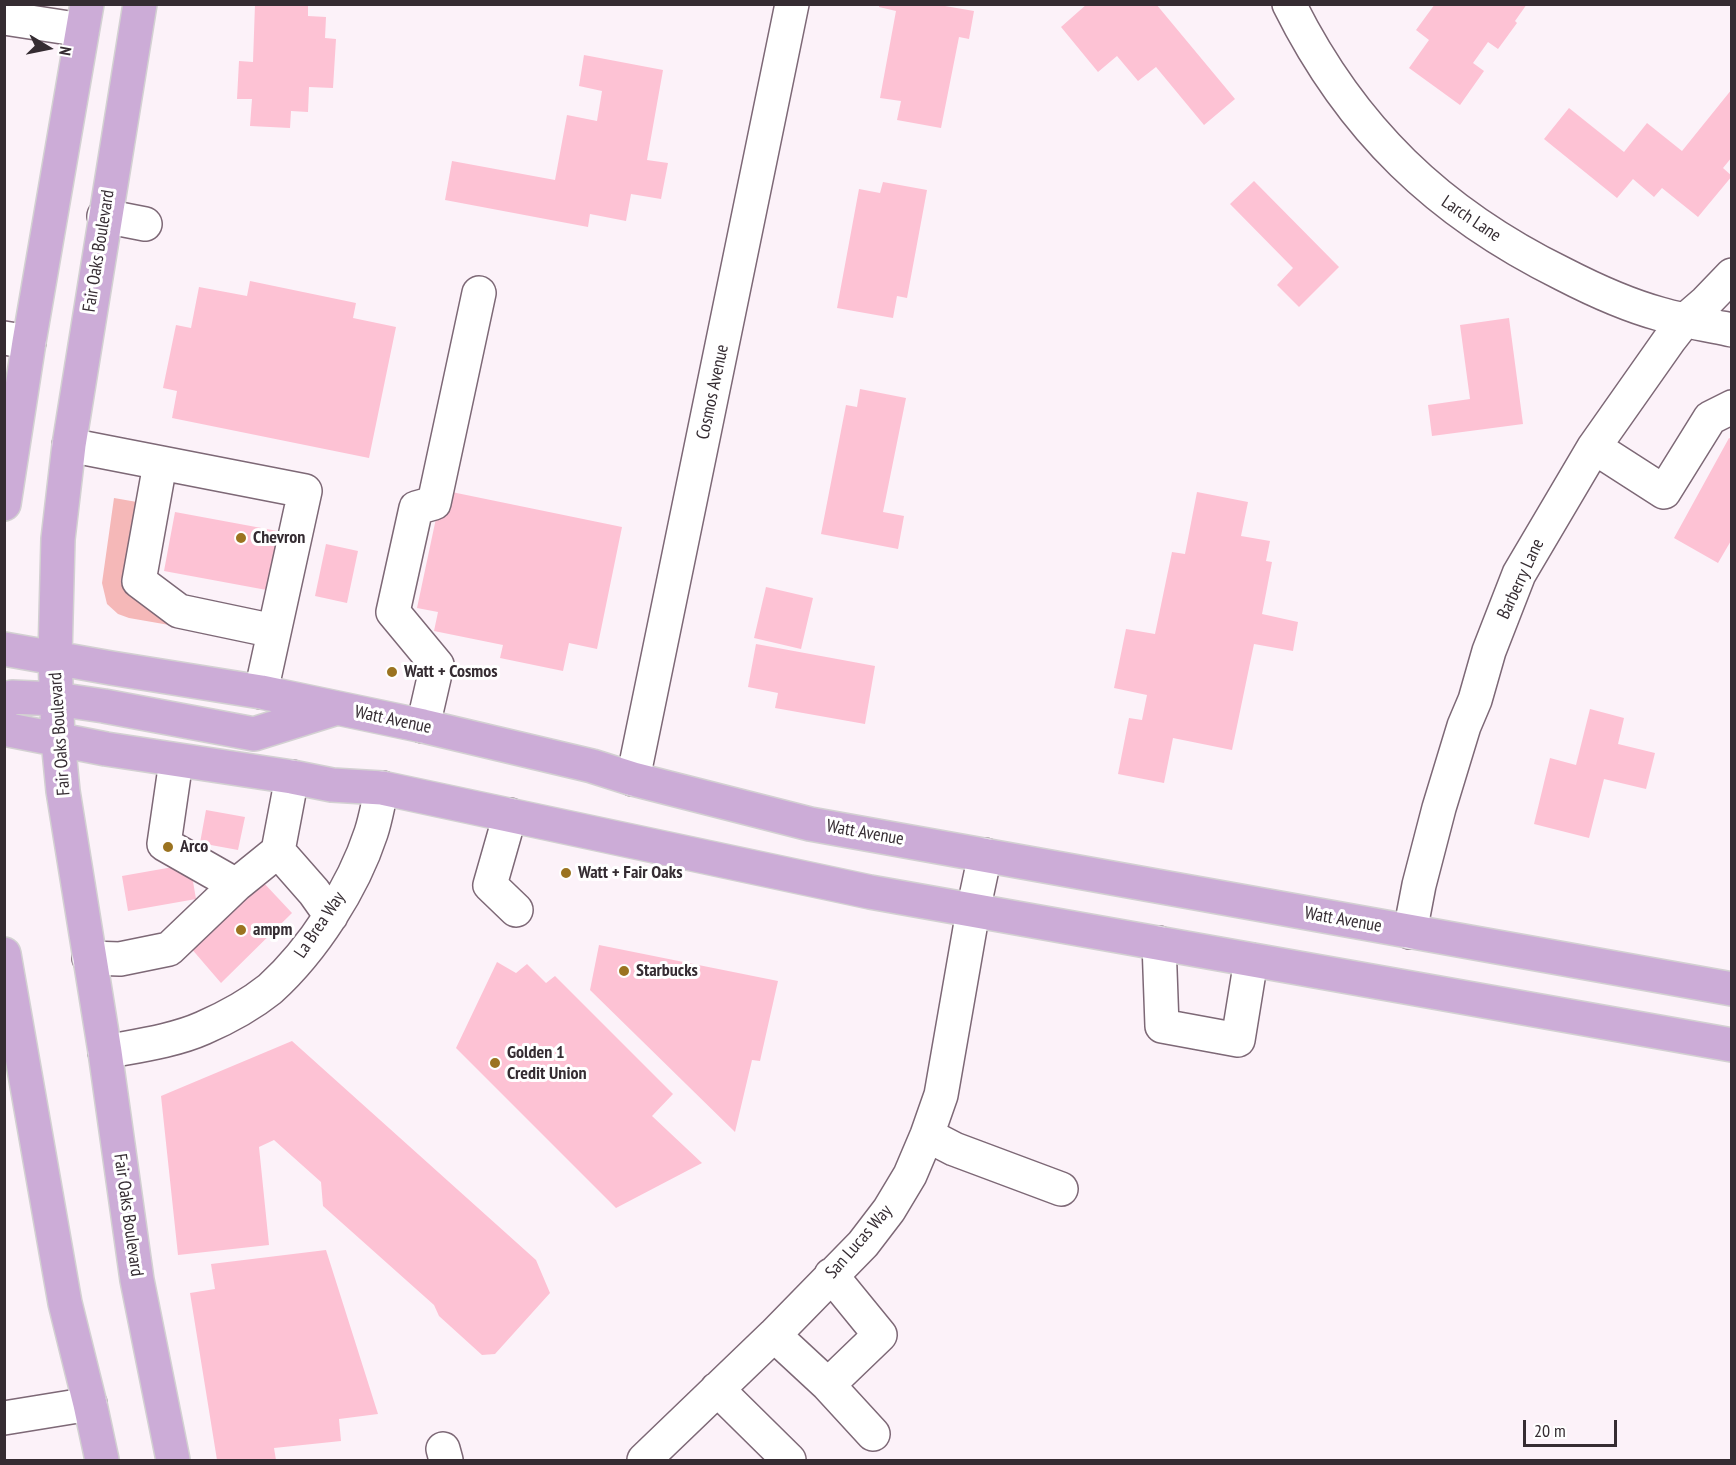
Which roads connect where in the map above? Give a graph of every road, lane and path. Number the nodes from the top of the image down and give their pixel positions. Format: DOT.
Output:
graph roads {
  1 [pos="140,4"];
  2 [pos="792,4"];
  3 [pos="1289,4"];
  4 [pos="84,17"];
  5 [pos="4,18"];
  6 [pos="104,216"];
  7 [pos="145,224"];
  8 [pos="1731,275"];
  9 [pos="479,293"];
  10 [pos="1684,321"];
  11 [pos="1731,330"];
  12 [pos="16,340"];
  13 [pos="1731,407"];
  14 [pos="10,435"];
  15 [pos="69,445"];
  16 [pos="1594,447"];
  17 [pos="160,464"];
  18 [pos="4,504"];
  19 [pos="274,631"];
  20 [pos="4,649"];
  21 [pos="55,657"];
  22 [pos="261,692"];
  23 [pos="56,699"];
  24 [pos="4,703"];
  25 [pos="339,708"];
  26 [pos="423,726"];
  27 [pos="4,729"];
  28 [pos="58,740"];
  29 [pos="177,760"];
  30 [pos="292,777"];
  31 [pos="633,779"];
  32 [pos="382,788"];
  33 [pos="510,815"];
  34 [pos="278,851"];
  35 [pos="985,855"];
  36 [pos="236,885"];
  37 [pos="516,910"];
  38 [pos="973,911"];
  39 [pos="331,916"];
  40 [pos="1410,932"];
  41 [pos="1159,943"];
  42 [pos="4,954"];
  43 [pos="89,958"];
  44 [pos="1251,960"];
  45 [pos="1731,989"];
  46 [pos="11,1037"];
  47 [pos="1731,1045"];
  48 [pos="105,1052"];
  49 [pos="927,1135"];
  50 [pos="1060,1189"];
  51 [pos="831,1275"];
  52 [pos="774,1335"];
  53 [pos="828,1384"];
  54 [pos="717,1389"];
  55 [pos="90,1404"];
  56 [pos="4,1418"];
  57 [pos="873,1434"];
  58 [pos="102,1461"];
  59 [pos="173,1461"];
  60 [pos="644,1461"];
  61 [pos="789,1461"];
  1 -- 6 [label="main road, Fair Oaks Boulevard"];
  2 -- 31 [label="street, Cosmos Avenue"];
  3 -- 10 [label="street, Larch Lane"];
  4 -- 5 [label="street"];
  4 -- 12 [label="main road"];
  6 -- 7 [label="street"];
  6 -- 15 [label="main road, Fair Oaks Boulevard"];
  8 -- 10 [label="street, Barberry Lane"];
  9 -- 26 [label="street"];
  10 -- 11 [label="street, Larch Lane"];
  10 -- 16 [label="street, Barberry Lane"];
  12 -- 14 [label="main road"];
  13 -- 16 [label="street"];
  14 -- 18 [label="main road"];
  15 -- 17 [label="street"];
  15 -- 21 [label="main road, Fair Oaks Boulevard"];
  16 -- 40 [label="street, Barberry Lane"];
  17 -- 19 [label="street"];
  17 -- 19 [label="street"];
  19 -- 22 [label="street"];
  20 -- 21 [label="main road, Watt Avenue"];
  21 -- 22 [label="main road, Watt Avenue"];
  21 -- 23 [label="main road, Fair Oaks Boulevard"];
  22 -- 25 [label="main road, Watt Avenue"];
  23 -- 24 [label="main road"];
  23 -- 25 [label="main road"];
  23 -- 28 [label="main road, Fair Oaks Boulevard"];
  25 -- 26 [label="main road, Watt Avenue"];
  26 -- 31 [label="main road, Watt Avenue"];
  27 -- 28 [label="main road"];
  28 -- 29 [label="main road"];
  28 -- 43 [label="main road, Fair Oaks Boulevard"];
  29 -- 30 [label="main road"];
  29 -- 36 [label="street"];
  30 -- 32 [label="main road"];
  30 -- 34 [label="street"];
  31 -- 35 [label="main road, Watt Avenue"];
  32 -- 33 [label="main road"];
  32 -- 39 [label="street, La Brea Way"];
  33 -- 37 [label="street"];
  33 -- 38 [label="main road"];
  34 -- 36 [label="street"];
  34 -- 39 [label="street"];
  35 -- 38 [label="street, San Lucas Way"];
  35 -- 40 [label="main road, Watt Avenue"];
  36 -- 43 [label="street"];
  38 -- 41 [label="main road"];
  38 -- 49 [label="street, San Lucas Way"];
  39 -- 48 [label="street, La Brea Way"];
  40 -- 45 [label="main road, Watt Avenue"];
  41 -- 44 [label="main road"];
  41 -- 44 [label="street"];
  42 -- 46 [label="main road"];
  43 -- 48 [label="main road, Fair Oaks Boulevard"];
  44 -- 47 [label="main road"];
  46 -- 55 [label="main road"];
  48 -- 59 [label="main road, Fair Oaks Boulevard"];
  49 -- 50 [label="street"];
  49 -- 51 [label="street, San Lucas Way"];
  51 -- 52 [label="street, San Lucas Way"];
  51 -- 53 [label="street"];
  52 -- 53 [label="street"];
  52 -- 54 [label="street, San Lucas Way"];
  53 -- 57 [label="street"];
  54 -- 60 [label="street, San Lucas Way"];
  54 -- 61 [label="street"];
  55 -- 56 [label="street"];
  55 -- 58 [label="main road"];
}
